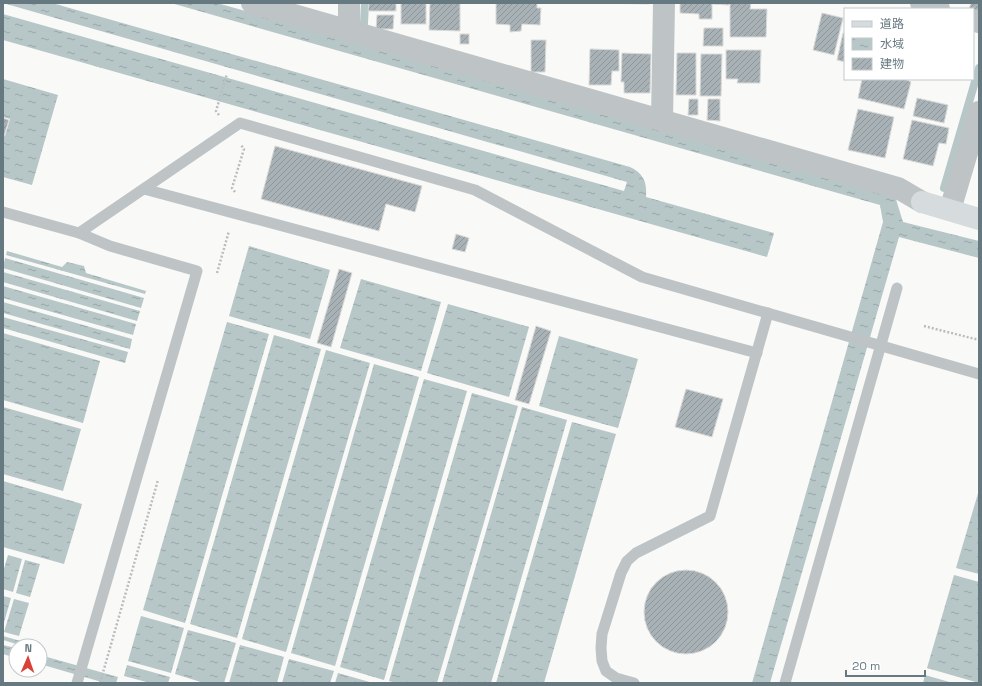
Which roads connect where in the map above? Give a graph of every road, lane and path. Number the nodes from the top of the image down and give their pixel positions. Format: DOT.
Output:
graph roads {
  1 [pos="252,3"];
  2 [pos="349,3"];
  3 [pos="664,3"];
  4 [pos="921,3"];
  5 [pos="936,8"];
  6 [pos="349,31"];
  7 [pos="227,74"];
  8 [pos="218,104"];
  9 [pos="979,112"];
  10 [pos="662,120"];
  11 [pos="144,189"];
  12 [pos="950,210"];
  13 [pos="3,212"];
  14 [pos="979,219"];
  15 [pos="79,233"];
  16 [pos="897,288"];
  17 [pos="768,313"];
  18 [pos="924,326"];
  19 [pos="979,340"];
  20 [pos="876,344"];
  21 [pos="757,353"];
  22 [pos="979,374"];
  23 [pos="104,671"];
  24 [pos="78,681"];
  25 [pos="100,683"];
  26 [pos="634,683"];
  27 [pos="785,683"];
  1 -- 6 [label="street"];
  2 -- 6 [label="street"];
  3 -- 10 [label="street"];
  4 -- 5 [label="street"];
  6 -- 10 [label="street"];
  7 -- 8 [label="path"];
  9 -- 12 [label="street"];
  10 -- 12 [label="street"];
  11 -- 15 [label="lane"];
  11 -- 17 [label="lane"];
  11 -- 21 [label="lane"];
  12 -- 14 [label="street"];
  13 -- 15 [label="lane"];
  15 -- 24 [label="lane"];
  16 -- 20 [label="lane"];
  17 -- 20 [label="lane"];
  17 -- 21 [label="lane"];
  18 -- 19 [label="path"];
  20 -- 22 [label="lane"];
  20 -- 27 [label="lane"];
  21 -- 26 [label="lane"];
  23 -- 25 [label="path"];
}
